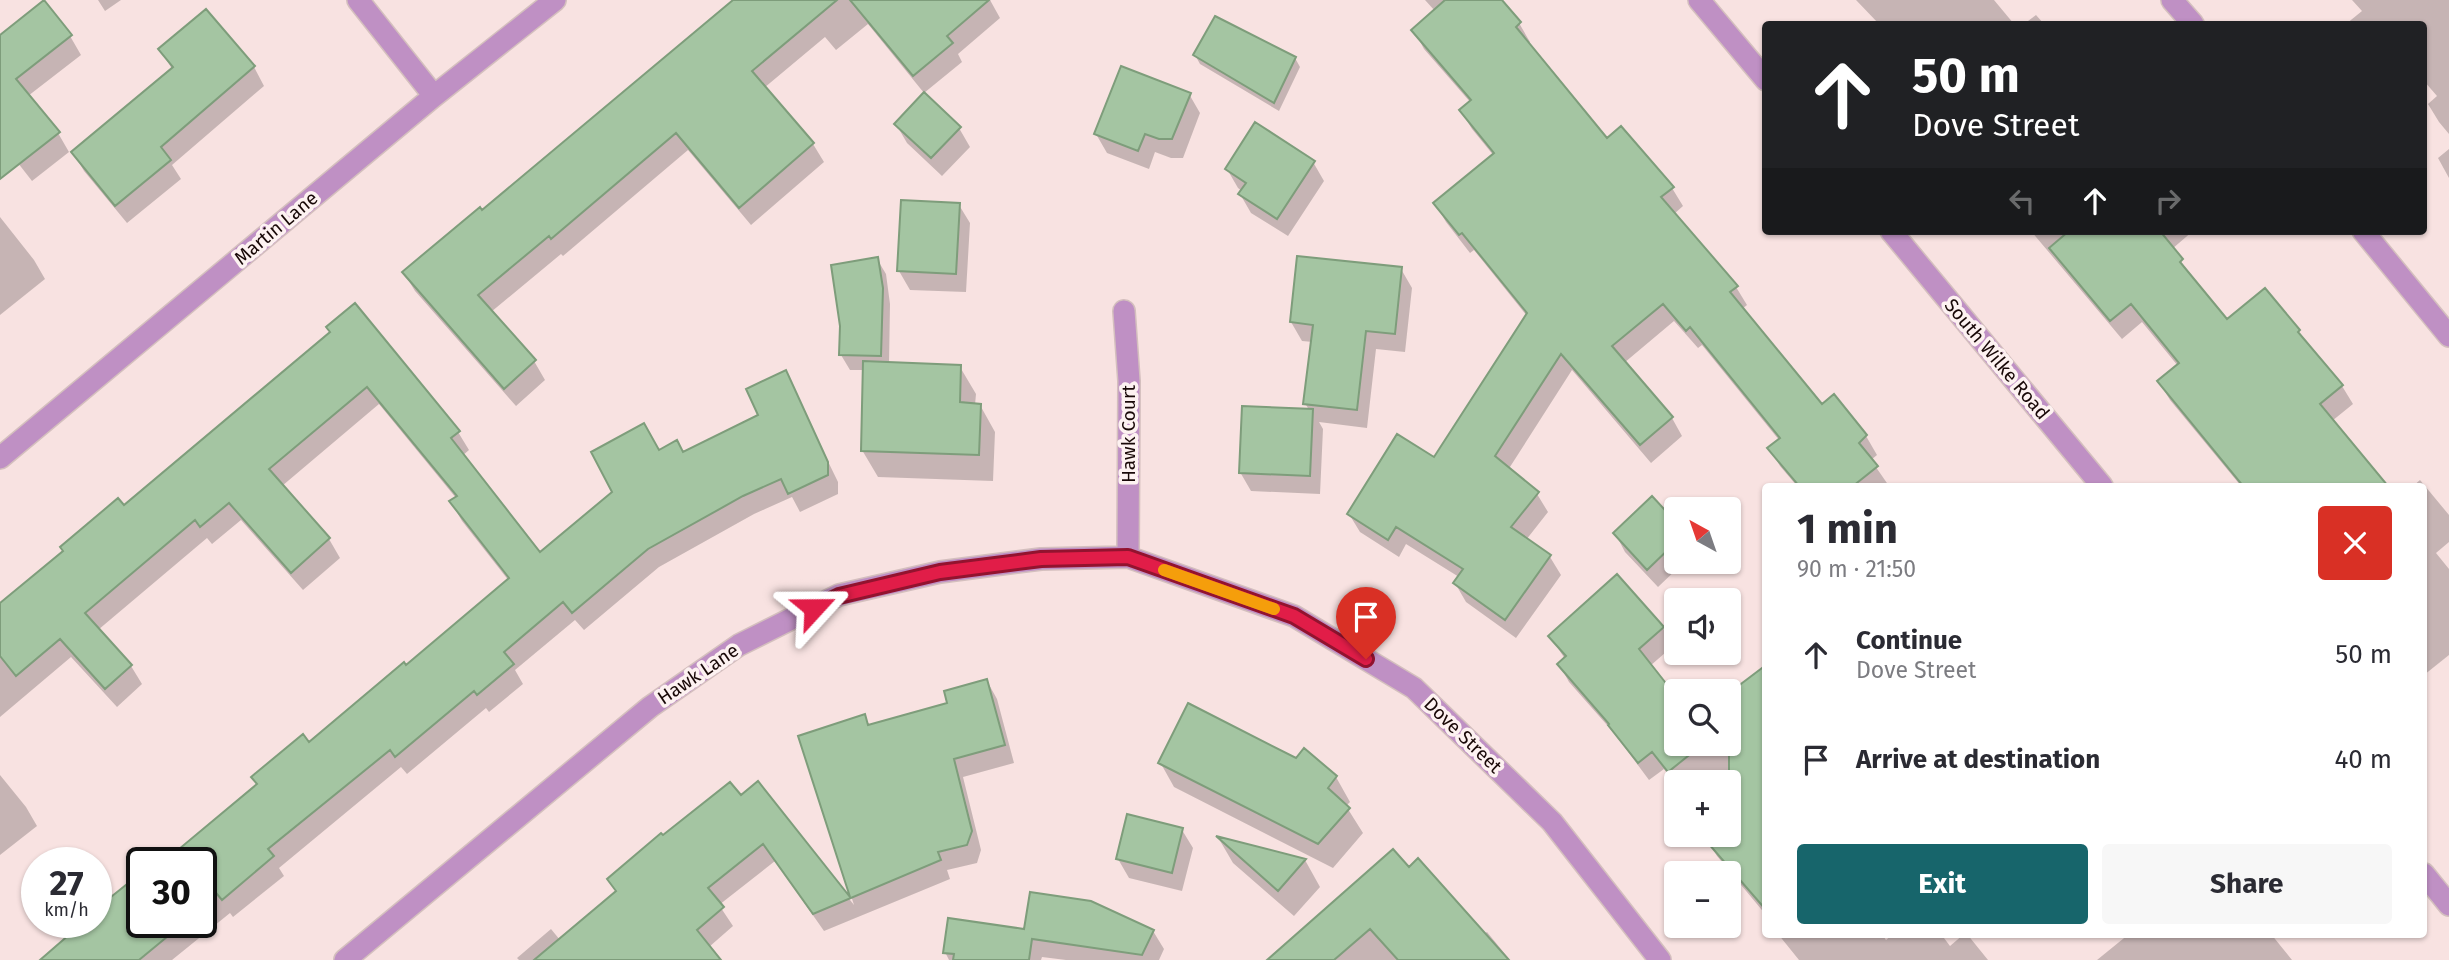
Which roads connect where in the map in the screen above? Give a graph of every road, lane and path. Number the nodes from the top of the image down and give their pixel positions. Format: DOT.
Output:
graph roads {
  1 [pos="358,0"];
  2 [pos="555,0"];
  3 [pos="1699,0"];
  4 [pos="2172,0"];
  5 [pos="2190,21"];
  6 [pos="1762,75"];
  7 [pos="434,96"];
  8 [pos="1894,235"];
  9 [pos="2366,235"];
  10 [pos="1124,311"];
  11 [pos="2449,336"];
  12 [pos="0,458"];
  13 [pos="2100,483"];
  14 [pos="1128,557"];
  15 [pos="2427,878"];
  16 [pos="2449,905"];
  17 [pos="345,960"];
  18 [pos="1660,960"];
  1 -- 7 [label="street"];
  2 -- 7 [label="street, Martin Lane"];
  3 -- 6 [label="street"];
  4 -- 5 [label="street"];
  7 -- 12 [label="street, Martin Lane"];
  8 -- 13 [label="street, South Wilke Road"];
  9 -- 11 [label="street"];
  10 -- 14 [label="street, Hawk Court"];
  14 -- 17 [label="street, Hawk Lane"];
  14 -- 18 [label="street, Dove Street"];
  15 -- 16 [label="street"];
}
